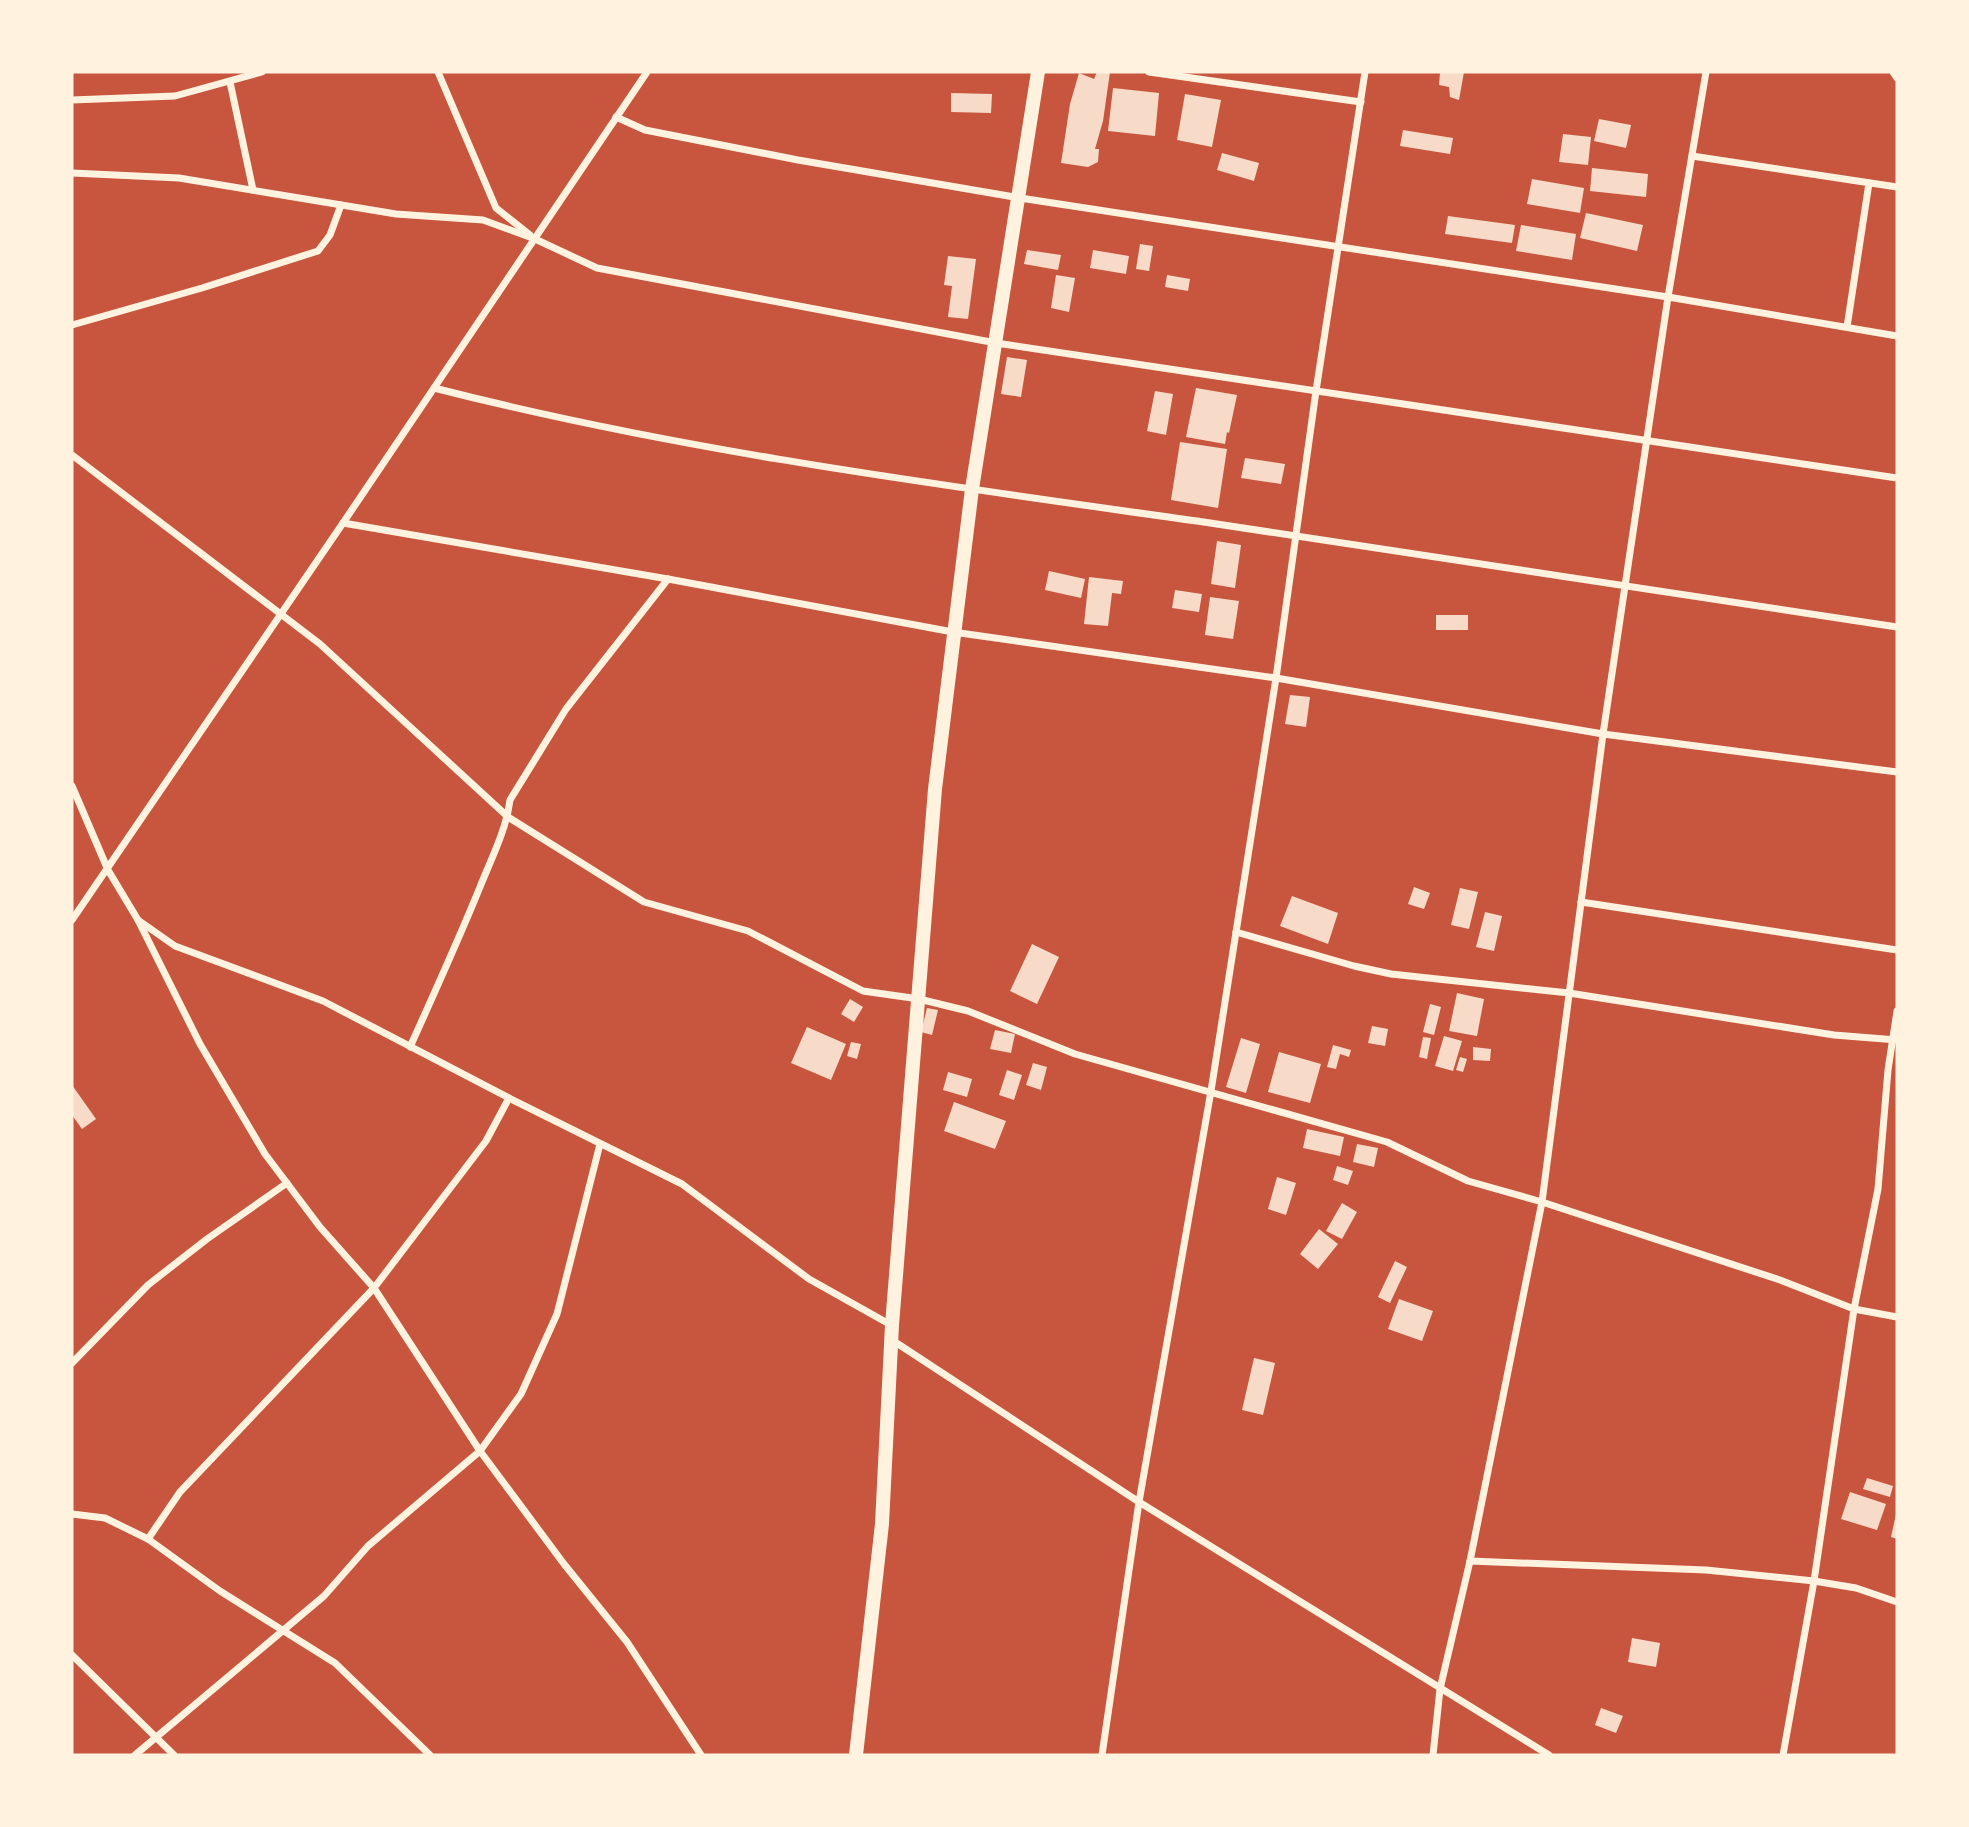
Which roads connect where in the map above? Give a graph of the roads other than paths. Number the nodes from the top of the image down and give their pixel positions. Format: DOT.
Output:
graph roads {
  1 [pos="262,72"];
  2 [pos="438,72"];
  3 [pos="647,72"];
  4 [pos="1038,72"];
  5 [pos="1149,72"];
  6 [pos="1365,72"];
  7 [pos="1706,72"];
  8 [pos="1893,72"];
  9 [pos="1897,78"];
  10 [pos="230,82"];
  11 [pos="72,100"];
  12 [pos="1361,102"];
  13 [pos="616,117"];
  14 [pos="1692,156"];
  15 [pos="72,173"];
  16 [pos="1869,183"];
  17 [pos="1897,187"];
  18 [pos="253,190"];
  19 [pos="1020,198"];
  20 [pos="341,205"];
  21 [pos="535,239"];
  22 [pos="1338,248"];
  23 [pos="1668,297"];
  24 [pos="72,325"];
  25 [pos="1847,327"];
  26 [pos="1897,335"];
  27 [pos="996,343"];
  28 [pos="433,388"];
  29 [pos="1316,391"];
  30 [pos="1648,441"];
  31 [pos="72,455"];
  32 [pos="1897,478"];
  33 [pos="972,489"];
  34 [pos="344,523"];
  35 [pos="1296,535"];
  36 [pos="668,579"];
  37 [pos="1626,586"];
  38 [pos="281,614"];
  39 [pos="1897,627"];
  40 [pos="953,632"];
  41 [pos="1276,678"];
  42 [pos="1603,734"];
  43 [pos="1897,772"];
  44 [pos="72,786"];
  45 [pos="508,817"];
  46 [pos="108,870"];
  47 [pos="1581,902"];
  48 [pos="72,920"];
  49 [pos="138,920"];
  50 [pos="1236,932"];
  51 [pos="1897,950"];
  52 [pos="1569,993"];
  53 [pos="919,999"];
  54 [pos="1897,1011"];
  55 [pos="1894,1039"];
  56 [pos="410,1046"];
  57 [pos="1211,1091"];
  58 [pos="509,1098"];
  59 [pos="600,1144"];
  60 [pos="286,1183"];
  61 [pos="1542,1202"];
  62 [pos="373,1289"];
  63 [pos="1854,1309"];
  64 [pos="1897,1317"];
  65 [pos="892,1333"];
  66 [pos="72,1363"];
  67 [pos="480,1451"];
  68 [pos="1139,1502"];
  69 [pos="72,1514"];
  70 [pos="148,1539"];
  71 [pos="1470,1561"];
  72 [pos="1814,1581"];
  73 [pos="1897,1602"];
  74 [pos="282,1630"];
  75 [pos="72,1656"];
  76 [pos="1440,1689"];
  77 [pos="156,1738"];
  78 [pos="424,1754"];
  79 [pos="135,1755"];
  80 [pos="174,1755"];
  81 [pos="701,1755"];
  82 [pos="856,1755"];
  83 [pos="1102,1755"];
  84 [pos="1433,1755"];
  85 [pos="1549,1755"];
  86 [pos="1783,1755"];
  1 -- 10 [label="street"];
  2 -- 21 [label="street"];
  3 -- 13 [label="street"];
  4 -- 19 [label="main road"];
  5 -- 12 [label="street"];
  6 -- 12 [label="street"];
  7 -- 14 [label="street"];
  8 -- 9 [label="street"];
  10 -- 11 [label="street"];
  10 -- 18 [label="street"];
  12 -- 22 [label="street"];
  13 -- 19 [label="street"];
  13 -- 21 [label="street"];
  14 -- 16 [label="street"];
  14 -- 23 [label="street"];
  15 -- 18 [label="street"];
  16 -- 17 [label="street"];
  16 -- 25 [label="street"];
  18 -- 20 [label="street"];
  19 -- 22 [label="street"];
  19 -- 27 [label="main road"];
  20 -- 21 [label="street"];
  20 -- 24 [label="street"];
  21 -- 27 [label="street"];
  21 -- 28 [label="street"];
  22 -- 23 [label="street"];
  22 -- 29 [label="street"];
  23 -- 25 [label="street"];
  23 -- 30 [label="street"];
  25 -- 26 [label="street"];
  27 -- 29 [label="street"];
  27 -- 33 [label="main road"];
  28 -- 33 [label="street"];
  28 -- 34 [label="street"];
  29 -- 30 [label="street"];
  29 -- 35 [label="street"];
  30 -- 32 [label="street"];
  30 -- 37 [label="street"];
  31 -- 38 [label="street"];
  33 -- 35 [label="street"];
  33 -- 40 [label="main road"];
  34 -- 36 [label="street"];
  34 -- 38 [label="street"];
  35 -- 37 [label="street"];
  35 -- 41 [label="street"];
  36 -- 40 [label="street"];
  36 -- 45 [label="street"];
  37 -- 39 [label="street"];
  37 -- 42 [label="street"];
  38 -- 45 [label="street"];
  38 -- 46 [label="street"];
  40 -- 41 [label="street"];
  40 -- 53 [label="main road"];
  41 -- 42 [label="street"];
  41 -- 50 [label="street"];
  42 -- 43 [label="street"];
  42 -- 47 [label="street"];
  44 -- 46 [label="street"];
  45 -- 53 [label="street"];
  45 -- 56 [label="street"];
  46 -- 48 [label="street"];
  46 -- 49 [label="street"];
  47 -- 51 [label="street"];
  47 -- 52 [label="street"];
  49 -- 56 [label="street"];
  49 -- 60 [label="street"];
  50 -- 52 [label="street"];
  50 -- 57 [label="street"];
  52 -- 55 [label="street"];
  52 -- 61 [label="street"];
  53 -- 57 [label="street"];
  53 -- 65 [label="main road"];
  54 -- 55 [label="street"];
  55 -- 63 [label="street"];
  56 -- 58 [label="street"];
  57 -- 61 [label="street"];
  57 -- 68 [label="street"];
  58 -- 59 [label="street"];
  58 -- 62 [label="street"];
  59 -- 65 [label="street"];
  59 -- 67 [label="street"];
  60 -- 62 [label="street"];
  60 -- 66 [label="street"];
  61 -- 63 [label="street"];
  61 -- 71 [label="street"];
  62 -- 67 [label="street"];
  62 -- 70 [label="street"];
  63 -- 64 [label="street"];
  63 -- 72 [label="street"];
  65 -- 68 [label="street"];
  65 -- 82 [label="main road"];
  67 -- 74 [label="street"];
  67 -- 81 [label="street"];
  68 -- 76 [label="street"];
  68 -- 83 [label="street"];
  69 -- 70 [label="street"];
  70 -- 74 [label="street"];
  71 -- 72 [label="street"];
  71 -- 76 [label="street"];
  72 -- 73 [label="street"];
  72 -- 86 [label="street"];
  74 -- 77 [label="street"];
  74 -- 78 [label="street"];
  75 -- 77 [label="street"];
  76 -- 84 [label="street"];
  76 -- 85 [label="street"];
  77 -- 79 [label="street"];
  77 -- 80 [label="street"];
}
